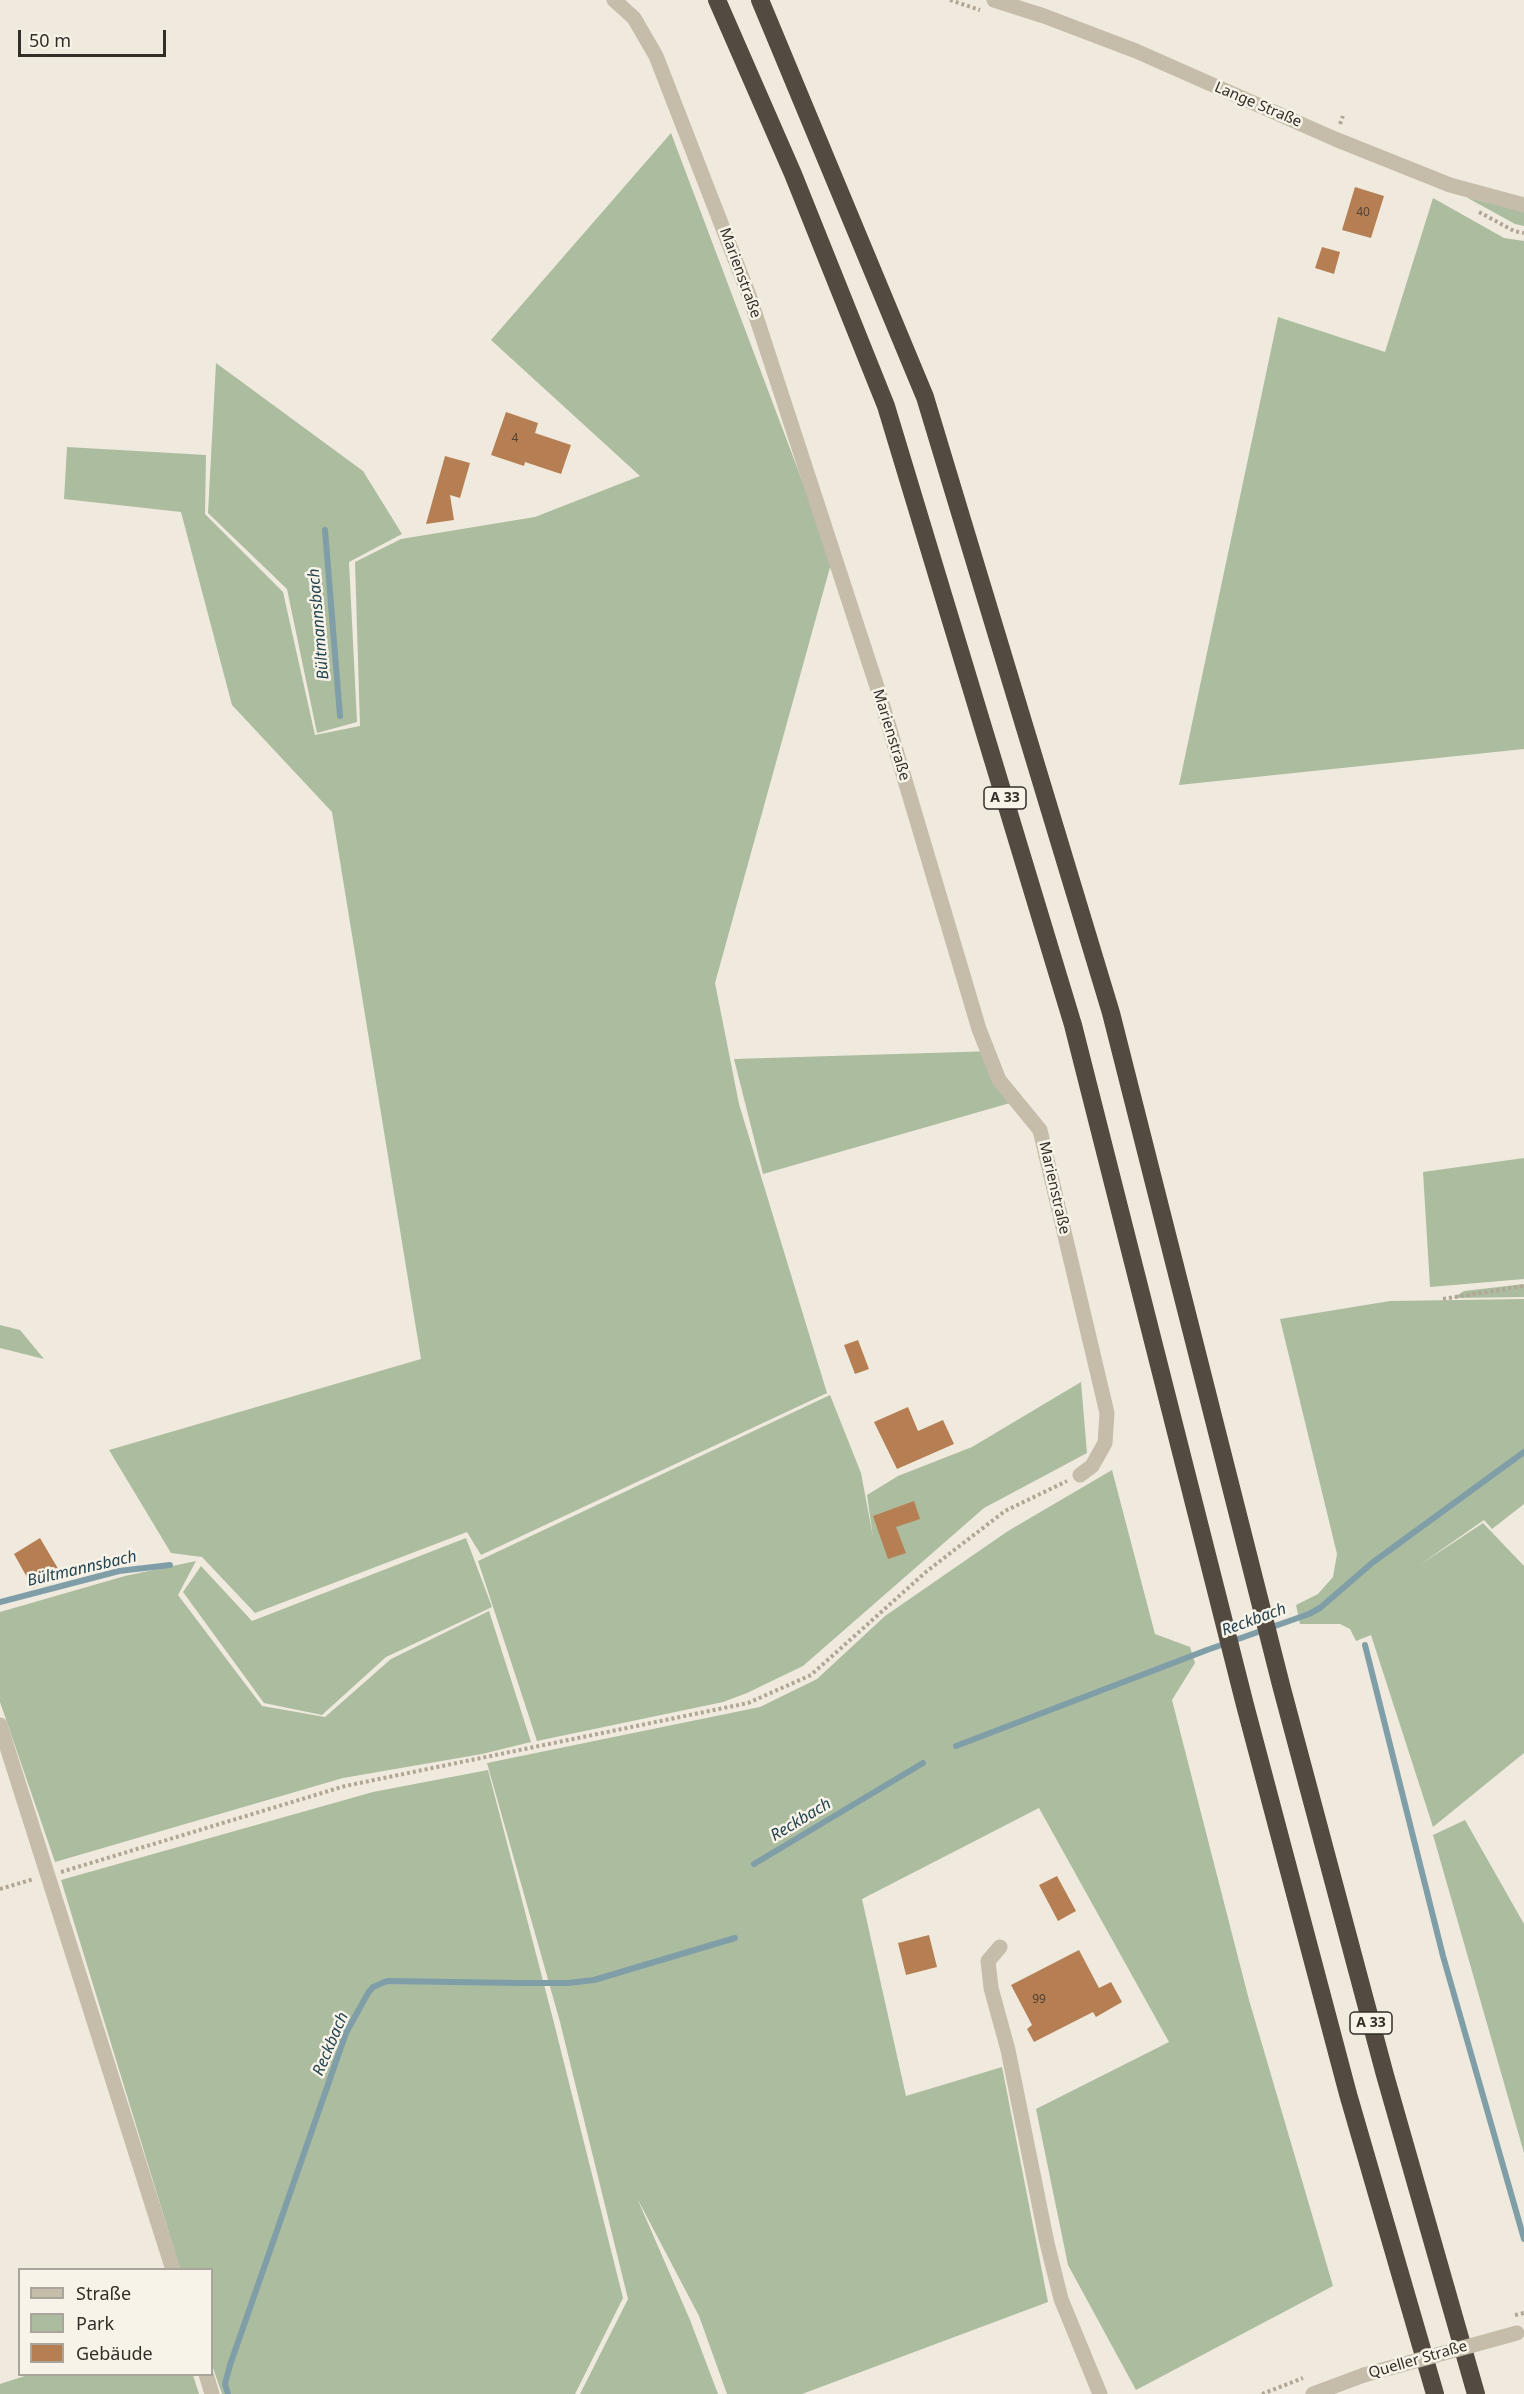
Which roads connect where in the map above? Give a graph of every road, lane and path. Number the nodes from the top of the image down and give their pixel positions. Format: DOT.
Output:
graph roads {
  1 [pos="614,0"];
  2 [pos="717,0"];
  3 [pos="760,0"];
  4 [pos="994,0"];
  5 [pos="1524,205"];
  6 [pos="1524,1286"];
  7 [pos="1443,1299"];
  8 [pos="1080,1475"];
  9 [pos="0,1725"];
  10 [pos="49,1875"];
  11 [pos="0,1889"];
  12 [pos="1000,1947"];
  13 [pos="172,2268"];
  14 [pos="1521,2332"];
  15 [pos="207,2376"];
  16 [pos="213,2394"];
  17 [pos="1100,2394"];
  18 [pos="1313,2394"];
  19 [pos="1435,2394"];
  20 [pos="1476,2394"];
  1 -- 8 [label="street, Marienstraße"];
  2 -- 19 [label="highway, A 33"];
  3 -- 20 [label="highway, A 33"];
  4 -- 5 [label="street, Lange Straße"];
  6 -- 7 [label="path"];
  8 -- 10 [label="path"];
  9 -- 10 [label="street"];
  10 -- 11 [label="path"];
  10 -- 13 [label="street"];
  12 -- 17 [label="street"];
  14 -- 18 [label="street, Queller Straße, bridge"];
  15 -- 16 [label="street"];
}
